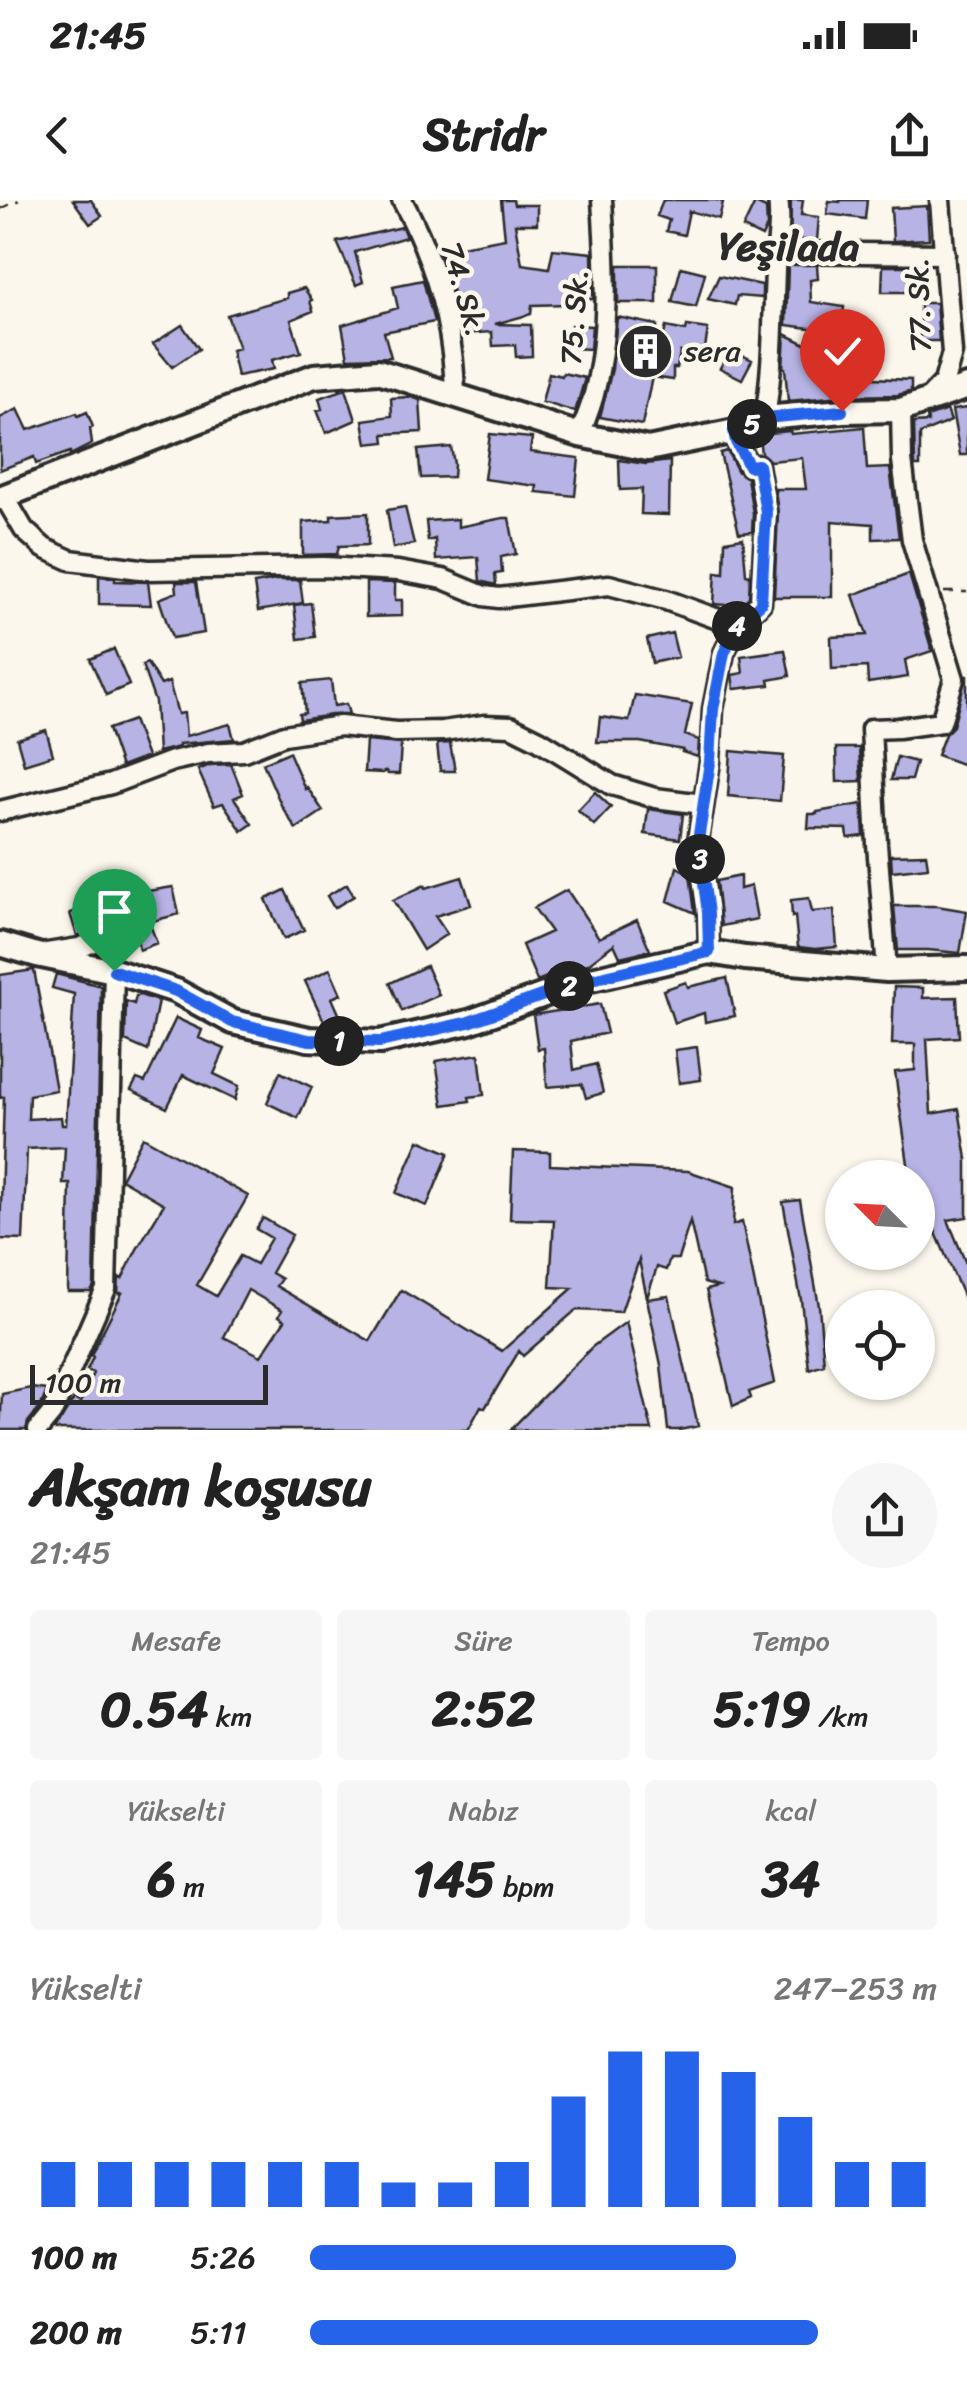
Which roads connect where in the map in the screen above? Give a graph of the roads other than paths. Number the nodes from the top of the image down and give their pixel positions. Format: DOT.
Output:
graph roads {
  1 [pos="402,200"];
  2 [pos="602,200"];
  3 [pos="778,200"];
  4 [pos="940,200"];
  5 [pos="776,252"];
  6 [pos="944,254"];
  7 [pos="967,387"];
  8 [pos="455,396"];
  9 [pos="926,400"];
  10 [pos="901,410"];
  11 [pos="765,418"];
  12 [pos="734,431"];
  13 [pos="580,435"];
  14 [pos="2,497"];
  15 [pos="737,626"];
  16 [pos="703,804"];
  17 [pos="0,811"];
  18 [pos="129,928"];
  19 [pos="0,944"];
  20 [pos="709,952"];
  21 [pos="37,955"];
  22 [pos="967,968"];
  23 [pos="887,970"];
  24 [pos="114,971"];
  25 [pos="38,1430"];
  1 -- 8 [label="street, 74. Sk."];
  2 -- 13 [label="street, 75. Sk."];
  3 -- 5 [label="street"];
  4 -- 6 [label="street, 77. Sk."];
  5 -- 6 [label="street"];
  5 -- 11 [label="street"];
  6 -- 9 [label="street, 77. Sk."];
  7 -- 9 [label="street"];
  8 -- 13 [label="street"];
  8 -- 14 [label="street"];
  9 -- 10 [label="street"];
  10 -- 11 [label="street"];
  10 -- 23 [label="street"];
  11 -- 12 [label="street"];
  12 -- 13 [label="street"];
  12 -- 15 [label="street"];
  14 -- 15 [label="street"];
  15 -- 16 [label="street"];
  16 -- 17 [label="street"];
  16 -- 20 [label="street"];
  18 -- 21 [label="street"];
  19 -- 21 [label="street"];
  20 -- 23 [label="street"];
  20 -- 24 [label="street"];
  21 -- 24 [label="street"];
  22 -- 23 [label="street"];
  24 -- 25 [label="street"];
}
